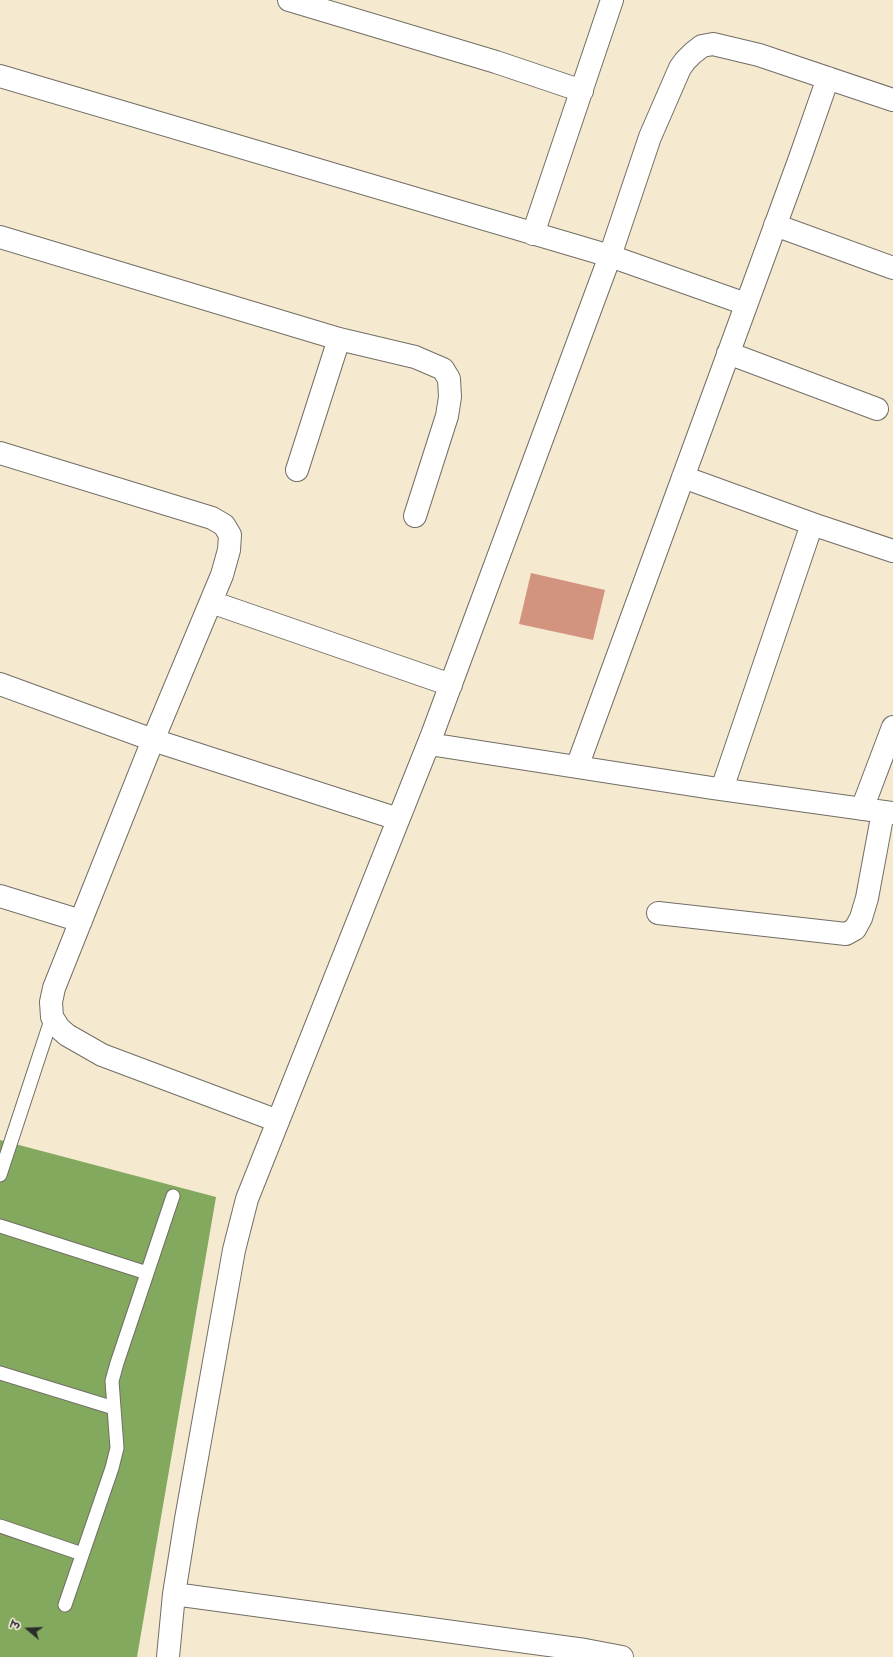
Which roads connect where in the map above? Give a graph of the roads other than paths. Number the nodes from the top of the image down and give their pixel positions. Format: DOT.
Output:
graph roads {
  1 [pos="612,0"];
  2 [pos="297,1"];
  3 [pos="0,76"];
  4 [pos="828,78"];
  5 [pos="582,91"];
  6 [pos="893,100"];
  7 [pos="776,226"];
  8 [pos="534,234"];
  9 [pos="0,237"];
  10 [pos="610,256"];
  11 [pos="893,268"];
  12 [pos="746,304"];
  13 [pos="339,339"];
  14 [pos="728,353"];
  15 [pos="877,409"];
  16 [pos="0,453"];
  17 [pos="297,470"];
  18 [pos="683,477"];
  19 [pos="415,516"];
  20 [pos="812,524"];
  21 [pos="893,551"];
  22 [pos="211,602"];
  23 [pos="0,684"];
  24 [pos="451,685"];
  25 [pos="893,727"];
  26 [pos="153,740"];
  27 [pos="428,744"];
  28 [pos="577,767"];
  29 [pos="722,789"];
  30 [pos="879,811"];
  31 [pos="398,818"];
  32 [pos="0,896"];
  33 [pos="658,913"];
  34 [pos="81,921"];
  35 [pos="52,1017"];
  36 [pos="278,1121"];
  37 [pos="0,1175"];
  38 [pos="173,1196"];
  39 [pos="0,1226"];
  40 [pos="147,1273"];
  41 [pos="0,1373"];
  42 [pos="114,1408"];
  43 [pos="0,1526"];
  44 [pos="82,1554"];
  45 [pos="174,1594"];
  46 [pos="65,1605"];
  47 [pos="507,1648"];
  48 [pos="168,1657"];
  49 [pos="622,1657"];
  1 -- 5 [label="street"];
  2 -- 5 [label="street"];
  3 -- 8 [label="street"];
  4 -- 6 [label="street"];
  4 -- 7 [label="street"];
  4 -- 10 [label="street"];
  5 -- 8 [label="street"];
  7 -- 11 [label="street"];
  7 -- 12 [label="street"];
  8 -- 10 [label="street"];
  9 -- 13 [label="street"];
  10 -- 12 [label="street"];
  10 -- 24 [label="street"];
  12 -- 14 [label="street"];
  13 -- 17 [label="street"];
  13 -- 19 [label="street"];
  14 -- 15 [label="street"];
  14 -- 18 [label="street"];
  16 -- 22 [label="street"];
  18 -- 20 [label="street"];
  18 -- 28 [label="street"];
  20 -- 21 [label="street"];
  20 -- 29 [label="street"];
  22 -- 24 [label="street"];
  22 -- 26 [label="street"];
  23 -- 26 [label="street"];
  24 -- 27 [label="street"];
  25 -- 30 [label="street"];
  26 -- 31 [label="street"];
  26 -- 34 [label="street"];
  27 -- 28 [label="street"];
  27 -- 31 [label="street"];
  28 -- 29 [label="street"];
  29 -- 30 [label="street"];
  30 -- 33 [label="street"];
  31 -- 36 [label="street"];
  32 -- 34 [label="street"];
  34 -- 35 [label="street"];
  35 -- 36 [label="street"];
  35 -- 37 [label="lane"];
  36 -- 45 [label="street"];
  38 -- 40 [label="lane"];
  39 -- 40 [label="lane"];
  40 -- 42 [label="lane"];
  41 -- 42 [label="lane"];
  42 -- 44 [label="lane"];
  43 -- 44 [label="lane"];
  44 -- 46 [label="lane"];
  45 -- 47 [label="street"];
  45 -- 48 [label="street"];
  47 -- 49 [label="street"];
}
